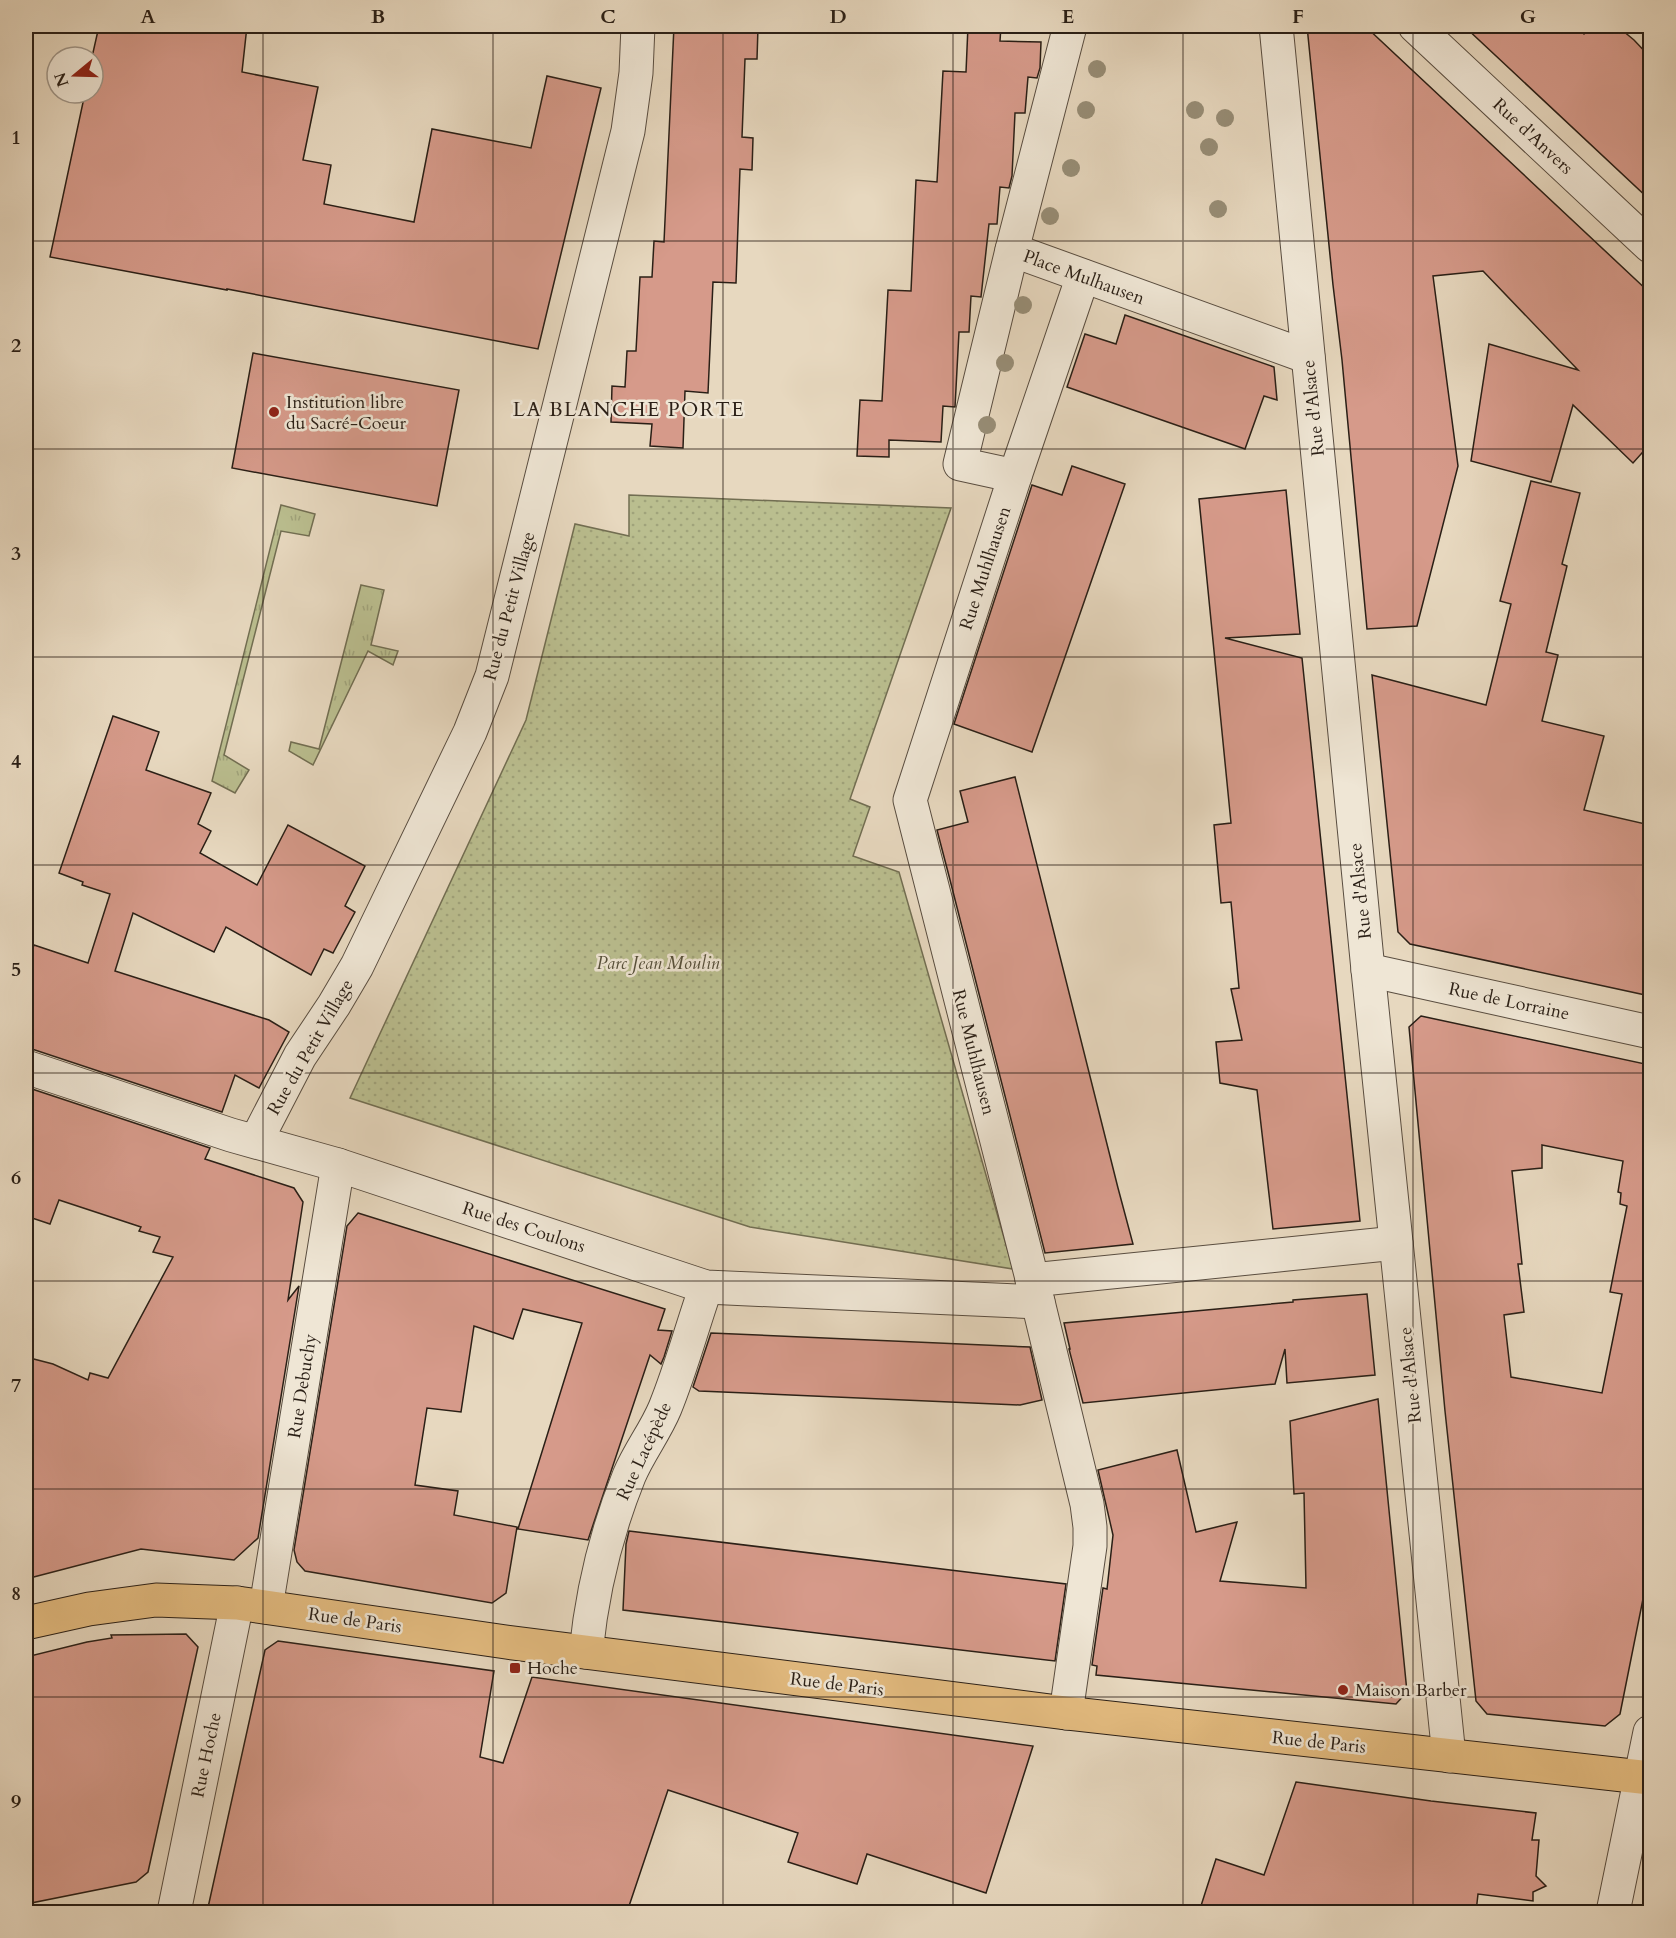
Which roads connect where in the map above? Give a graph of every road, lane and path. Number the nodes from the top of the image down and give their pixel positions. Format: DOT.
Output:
graph roads {
  1 [pos="638,26"];
  2 [pos="1070,26"];
  3 [pos="1276,26"];
  4 [pos="1415,26"];
  5 [pos="1650,246"];
  6 [pos="1012,250"];
  7 [pos="1083,276"];
  8 [pos="1308,357"];
  9 [pos="1015,476"];
  10 [pos="1368,970"];
  11 [pos="1650,1032"];
  12 [pos="26,1067"];
  13 [pos="267,1145"];
  14 [pos="338,1165"];
  15 [pos="1396,1243"];
  16 [pos="706,1287"];
  17 [pos="1035,1291"];
  18 [pos="251,1605"];
  19 [pos="26,1623"];
  20 [pos="586,1652"];
  21 [pos="1066,1713"];
  22 [pos="1650,1732"];
  23 [pos="1449,1756"];
  24 [pos="1646,1777"];
  25 [pos="166,1911"];
  26 [pos="1613,1912"];
  1 -- 13 [label="street, Rue du Petit Village"];
  2 -- 6 [label="street, Place Mulhausen"];
  3 -- 8 [label="street, Rue d'Alsace"];
  4 -- 5 [label="street, Rue d'Anvers"];
  6 -- 7 [label="street, Place Mulhausen"];
  6 -- 9 [label="street"];
  7 -- 8 [label="street, Place Mulhausen"];
  7 -- 9 [label="street, Rue Muhlhausen"];
  8 -- 10 [label="street, Rue d'Alsace"];
  9 -- 17 [label="street, Rue Muhlhausen"];
  10 -- 11 [label="street, Rue de Lorraine"];
  10 -- 15 [label="street, Rue d'Alsace"];
  12 -- 13 [label="street, Rue des Coulons"];
  13 -- 14 [label="street, Rue des Coulons"];
  14 -- 16 [label="street, Rue des Coulons"];
  14 -- 18 [label="street, Rue Debuchy"];
  15 -- 17 [label="street"];
  15 -- 23 [label="street, Rue d'Alsace"];
  16 -- 17 [label="street, Rue des Coulons"];
  16 -- 20 [label="street, Rue Lacépède"];
  17 -- 21 [label="street, Rue Muhlhausen"];
  18 -- 19 [label="main road, Rue de Paris"];
  18 -- 20 [label="main road, Rue de Paris"];
  18 -- 25 [label="street, Rue Hoche"];
  20 -- 21 [label="main road, Rue de Paris"];
  21 -- 23 [label="main road, Rue de Paris"];
  22 -- 24 [label="street"];
  23 -- 24 [label="main road, Rue de Paris"];
  24 -- 26 [label="street"];
}
